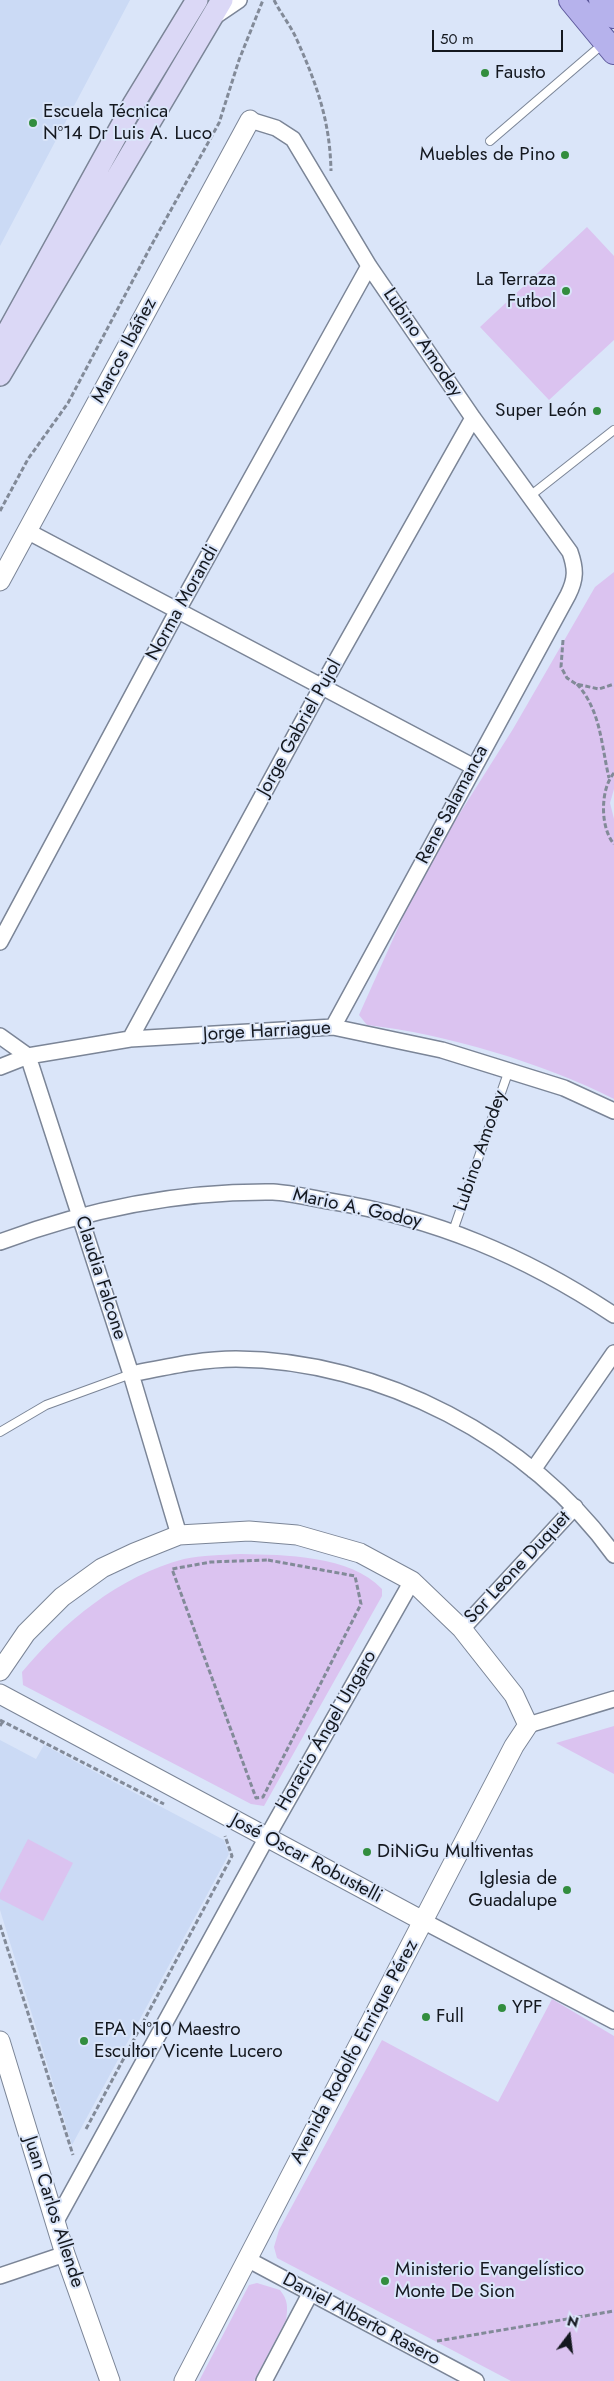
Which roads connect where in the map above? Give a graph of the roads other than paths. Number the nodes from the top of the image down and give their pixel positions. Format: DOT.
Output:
graph roads {
  1 [pos="197,0"];
  2 [pos="222,0"];
  3 [pos="240,0"];
  4 [pos="571,0"];
  5 [pos="601,0"];
  6 [pos="614,16"];
  7 [pos="211,19"];
  8 [pos="610,47"];
  9 [pos="250,120"];
  10 [pos="490,141"];
  11 [pos="369,266"];
  12 [pos="0,346"];
  13 [pos="0,375"];
  14 [pos="472,418"];
  15 [pos="614,430"];
  16 [pos="530,496"];
  17 [pos="28,531"];
  18 [pos="0,581"];
  19 [pos="574,584"];
  20 [pos="178,610"];
  21 [pos="322,686"];
  22 [pos="474,767"];
  23 [pos="0,942"];
  24 [pos="333,1027"];
  25 [pos="0,1036"];
  26 [pos="130,1039"];
  27 [pos="28,1056"];
  28 [pos="0,1067"];
  29 [pos="510,1070"];
  30 [pos="614,1111"];
  31 [pos="80,1216"];
  32 [pos="453,1231"];
  33 [pos="0,1242"];
  34 [pos="614,1315"];
  35 [pos="614,1354"];
  36 [pos="132,1374"];
  37 [pos="0,1432"];
  38 [pos="533,1470"];
  39 [pos="576,1507"];
  40 [pos="179,1535"];
  41 [pos="614,1555"];
  42 [pos="412,1581"];
  43 [pos="462,1629"];
  44 [pos="0,1671"];
  45 [pos="0,1694"];
  46 [pos="614,1699"];
  47 [pos="528,1725"];
  48 [pos="266,1838"];
  49 [pos="423,1921"];
  50 [pos="614,2021"];
  51 [pos="0,2041"];
  52 [pos="55,2223"];
  53 [pos="65,2254"];
  54 [pos="247,2260"];
  55 [pos="0,2276"];
  56 [pos="310,2294"];
  57 [pos="459,2377"];
  58 [pos="110,2381"];
  59 [pos="184,2381"];
  60 [pos="264,2381"];
  61 [pos="476,2381"];
  1 -- 12 [label="main road"];
  2 -- 7 [label="main road"];
  3 -- 7 [label="street"];
  4 -- 8 [label="main road"];
  5 -- 6 [label="main road"];
  7 -- 13 [label="main road"];
  8 -- 10 [label="lane"];
  9 -- 11 [label="street, Lubino Amodey"];
  9 -- 17 [label="street, Marcos Ibáñez"];
  11 -- 14 [label="street, Lubino Amodey"];
  11 -- 20 [label="street, Norma Morandi"];
  14 -- 16 [label="street, Lubino Amodey"];
  14 -- 21 [label="street, Jorge Gabriel Pujol"];
  15 -- 16 [label="lane"];
  16 -- 19 [label="street, Lubino Amodey"];
  17 -- 18 [label="street, Marcos Ibáñez"];
  17 -- 20 [label="street"];
  19 -- 22 [label="street, Rene Salamanca"];
  20 -- 21 [label="street"];
  20 -- 23 [label="street, Norma Morandi"];
  21 -- 22 [label="street"];
  21 -- 26 [label="street, Jorge Gabriel Pujol"];
  22 -- 24 [label="street, Rene Salamanca"];
  24 -- 26 [label="street, Jorge Harriague"];
  24 -- 29 [label="street, Jorge Harriague"];
  25 -- 27 [label="street"];
  26 -- 27 [label="street, Jorge Harriague"];
  27 -- 28 [label="street, Jorge Harriague"];
  27 -- 31 [label="street, Claudia Falcone"];
  29 -- 30 [label="street, Jorge Harriague"];
  29 -- 32 [label="lane, Lubino Amodey"];
  31 -- 32 [label="street, Mario A. Godoy"];
  31 -- 33 [label="street, Mario A. Godoy"];
  31 -- 36 [label="street, Claudia Falcone"];
  32 -- 34 [label="street, Mario A. Godoy"];
  35 -- 38 [label="street"];
  36 -- 37 [label="lane"];
  36 -- 38 [label="street"];
  36 -- 40 [label="street, Claudia Falcone"];
  38 -- 39 [label="street"];
  39 -- 41 [label="street"];
  39 -- 43 [label="street, Sor Leone Duquet"];
  40 -- 42 [label="street"];
  40 -- 44 [label="street"];
  42 -- 43 [label="street"];
  42 -- 48 [label="street, Horacio Ángel Ungaro"];
  43 -- 47 [label="street"];
  45 -- 48 [label="street, José Oscar Robustelli"];
  46 -- 47 [label="street"];
  47 -- 49 [label="street, Avenida Rodolfo Enrique Pérez"];
  48 -- 49 [label="street, José Oscar Robustelli"];
  48 -- 52 [label="street, Horacio Ángel Ungaro"];
  49 -- 50 [label="street, José Oscar Robustelli"];
  49 -- 54 [label="street, Avenida Rodolfo Enrique Pérez"];
  51 -- 52 [label="street, Juan Carlos Allende"];
  52 -- 53 [label="street, Juan Carlos Allende"];
  53 -- 55 [label="street"];
  53 -- 58 [label="street, Juan Carlos Allende"];
  54 -- 56 [label="street, Daniel Alberto Rasero"];
  54 -- 59 [label="street, Avenida Rodolfo Enrique Pérez"];
  56 -- 57 [label="street, Daniel Alberto Rasero"];
  56 -- 60 [label="street"];
  57 -- 61 [label="street, Daniel Alberto Rasero"];
}
